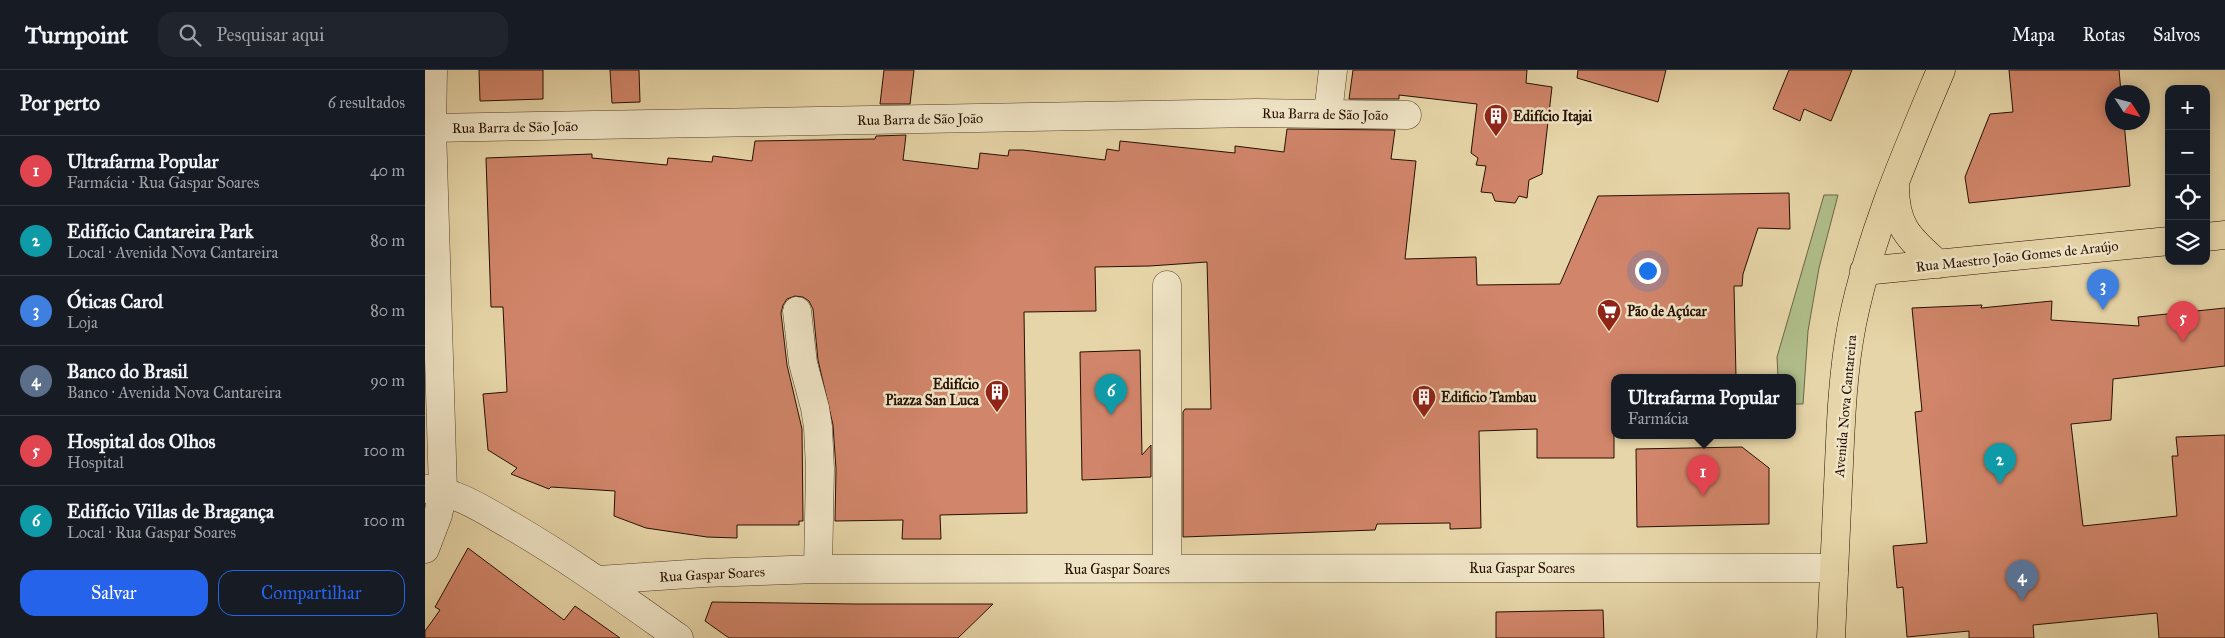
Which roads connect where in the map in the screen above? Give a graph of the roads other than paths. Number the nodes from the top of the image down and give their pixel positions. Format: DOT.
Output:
graph roads {
  1 [pos="433,70"];
  2 [pos="1333,70"];
  3 [pos="1941,70"];
  4 [pos="1328,113"];
  5 [pos="1407,116"];
  6 [pos="432,128"];
  7 [pos="1895,177"];
  8 [pos="2225,236"];
  9 [pos="2210,237"];
  10 [pos="2165,241"];
  11 [pos="431,260"];
  12 [pos="1939,264"];
  13 [pos="1865,271"];
  14 [pos="1167,285"];
  15 [pos="797,311"];
  16 [pos="434,490"];
  17 [pos="425,549"];
  18 [pos="1167,568"];
  19 [pos="1834,568"];
  20 [pos="818,569"];
  21 [pos="599,580"];
  22 [pos="679,638"];
  23 [pos="1831,638"];
  1 -- 6 [label="street"];
  2 -- 4 [label="street"];
  3 -- 7 [label="main road, Avenida Nova Cantareira"];
  4 -- 5 [label="street, Rua Barra de São João"];
  4 -- 6 [label="street, Rua Barra de São João"];
  6 -- 11 [label="street"];
  7 -- 12 [label="main road"];
  7 -- 13 [label="main road, Avenida Nova Cantareira"];
  8 -- 9 [label="main road"];
  10 -- 12 [label="main road, Rua Maestro João Gomes de Araújo"];
  11 -- 16 [label="street"];
  12 -- 13 [label="main road, Rua Maestro João Gomes de Araújo"];
  13 -- 19 [label="main road, Avenida Nova Cantareira"];
  14 -- 18 [label="street"];
  15 -- 20 [label="street"];
  16 -- 17 [label="street"];
  16 -- 21 [label="street"];
  18 -- 19 [label="street, Rua Gaspar Soares"];
  18 -- 20 [label="street, Rua Gaspar Soares"];
  19 -- 23 [label="main road, Avenida Nova Cantareira"];
  20 -- 21 [label="street, Rua Gaspar Soares"];
  21 -- 22 [label="street"];
}
